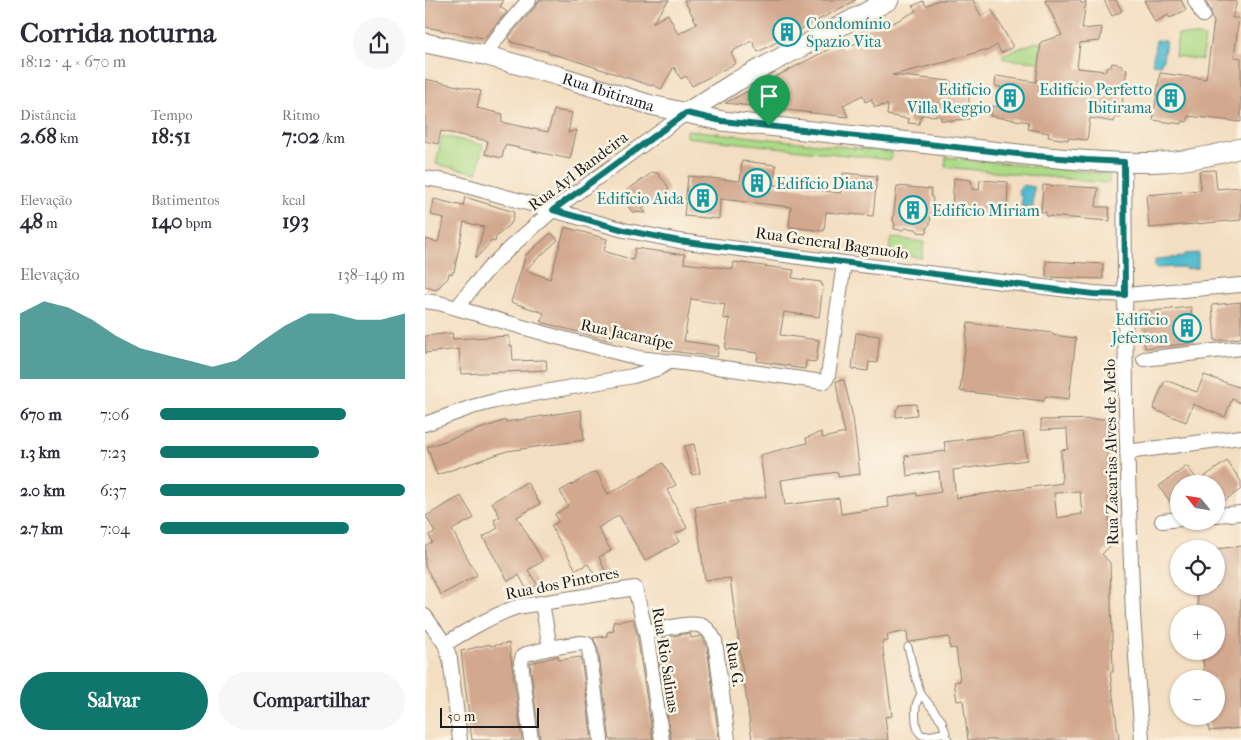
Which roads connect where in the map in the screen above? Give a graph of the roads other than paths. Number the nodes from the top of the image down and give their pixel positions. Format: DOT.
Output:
graph roads {
  1 [pos="529,0"];
  2 [pos="889,0"];
  3 [pos="1195,0"];
  4 [pos="1203,15"];
  5 [pos="425,43"];
  6 [pos="484,55"];
  7 [pos="686,113"];
  8 [pos="1241,148"];
  9 [pos="1124,162"];
  10 [pos="425,178"];
  11 [pos="553,210"];
  12 [pos="844,263"];
  13 [pos="1241,285"];
  14 [pos="1125,295"];
  15 [pos="425,301"];
  16 [pos="457,308"];
  17 [pos="1241,348"];
  18 [pos="1144,359"];
  19 [pos="669,362"];
  20 [pos="425,424"];
  21 [pos="1241,437"];
  22 [pos="1127,452"];
  23 [pos="1241,513"];
  24 [pos="1225,514"];
  25 [pos="1170,520"];
  26 [pos="1161,521"];
  27 [pos="634,587"];
  28 [pos="542,603"];
  29 [pos="425,616"];
  30 [pos="645,633"];
  31 [pos="445,644"];
  32 [pos="908,647"];
  33 [pos="550,648"];
  34 [pos="921,694"];
  35 [pos="946,732"];
  36 [pos="461,740"];
  37 [pos="531,740"];
  38 [pos="601,740"];
  39 [pos="662,740"];
  40 [pos="728,740"];
  41 [pos="948,740"];
  42 [pos="1142,740"];
  1 -- 6 [label="street"];
  2 -- 7 [label="main road"];
  3 -- 4 [label="street"];
  5 -- 6 [label="main road, Rua Ibitirama"];
  6 -- 7 [label="main road, Rua Ibitirama"];
  7 -- 9 [label="main road, Rua Ibitirama"];
  7 -- 11 [label="street, Rua Ayl Bandeira"];
  8 -- 9 [label="main road, Rua Ibitirama"];
  9 -- 14 [label="street, Rua Zacarias Alves de Melo"];
  10 -- 11 [label="street, Rua General Bagnuolo"];
  11 -- 12 [label="street, Rua General Bagnuolo"];
  11 -- 16 [label="street, Rua Ayl Bandeira"];
  12 -- 14 [label="street, Rua General Bagnuolo"];
  12 -- 19 [label="street, Rua Jacaraípe"];
  13 -- 14 [label="street, Rua General Bagnuolo"];
  14 -- 22 [label="street, Rua Zacarias Alves de Melo"];
  15 -- 16 [label="street, Rua Jacaraípe"];
  16 -- 19 [label="street, Rua Jacaraípe"];
  17 -- 18 [label="street"];
  19 -- 20 [label="street"];
  21 -- 22 [label="street"];
  22 -- 42 [label="street, Rua Zacarias Alves de Melo"];
  23 -- 24 [label="street"];
  25 -- 26 [label="street"];
  27 -- 28 [label="street, Rua dos Pintores"];
  27 -- 30 [label="street, Rua Rio Salinas"];
  28 -- 31 [label="street, Rua dos Pintores"];
  28 -- 33 [label="street"];
  29 -- 31 [label="street"];
  30 -- 39 [label="street, Rua Rio Salinas"];
  30 -- 40 [label="street, Rua G."];
  31 -- 36 [label="street"];
  32 -- 34 [label="lane"];
  33 -- 37 [label="street"];
  33 -- 38 [label="street"];
  34 -- 35 [label="lane"];
  34 -- 35 [label="lane"];
  35 -- 41 [label="lane"];
}
